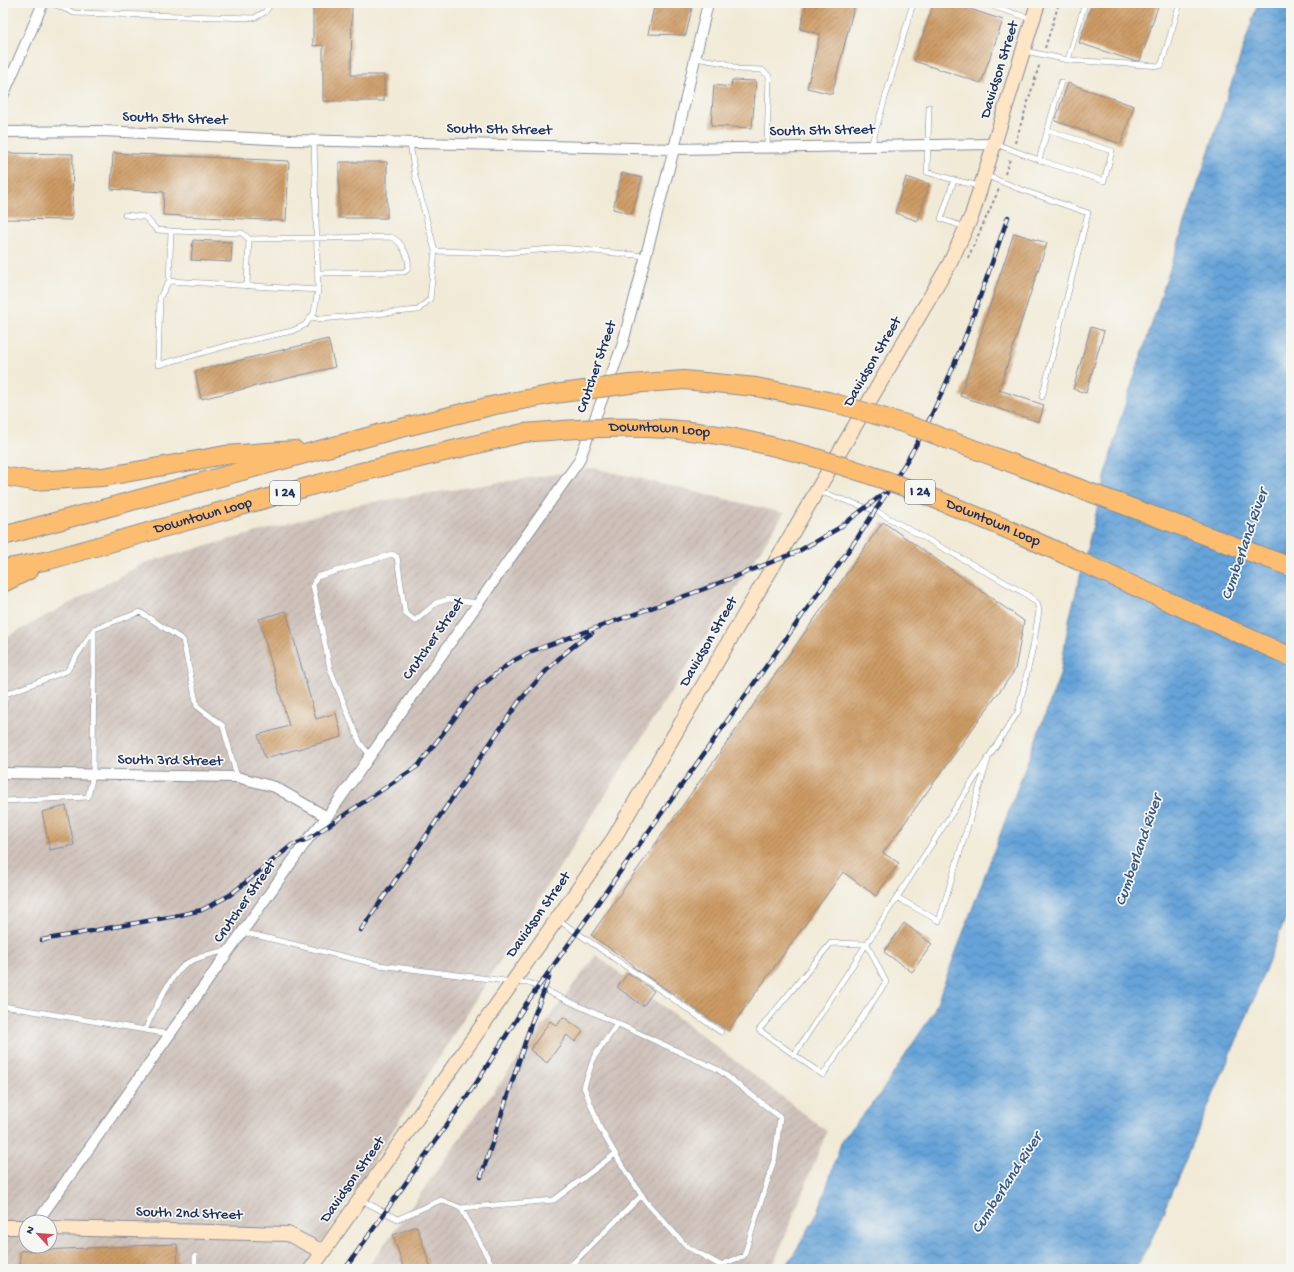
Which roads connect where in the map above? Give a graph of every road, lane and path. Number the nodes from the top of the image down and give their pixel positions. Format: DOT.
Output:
graph roads {
  1 [pos="43,3"];
  2 [pos="52,3"];
  3 [pos="271,3"];
  4 [pos="708,3"];
  5 [pos="913,3"];
  6 [pos="983,3"];
  7 [pos="1038,3"];
  8 [pos="1085,3"];
  9 [pos="1180,3"];
  10 [pos="1033,20"];
  11 [pos="1024,51"];
  12 [pos="695,58"];
  13 [pos="1068,60"];
  14 [pos="1061,82"];
  15 [pos="3,96"];
  16 [pos="929,107"];
  17 [pos="1047,130"];
  18 [pos="3,132"];
  19 [pos="314,140"];
  20 [pos="410,142"];
  21 [pos="995,144"];
  22 [pos="928,145"];
  23 [pos="871,146"];
  24 [pos="767,147"];
  25 [pos="674,149"];
  26 [pos="1039,160"];
  27 [pos="954,180"];
  28 [pos="983,180"];
  29 [pos="125,215"];
  30 [pos="966,228"];
  31 [pos="171,231"];
  32 [pos="317,238"];
  33 [pos="249,239"];
  34 [pos="435,251"];
  35 [pos="646,256"];
  36 [pos="318,273"];
  37 [pos="169,281"];
  38 [pos="247,286"];
  39 [pos="318,290"];
  40 [pos="312,317"];
  41 [pos="1042,397"];
  42 [pos="335,447"];
  43 [pos="3,476"];
  44 [pos="817,491"];
  45 [pos="3,536"];
  46 [pos="49,560"];
  47 [pos="1291,567"];
  48 [pos="3,569"];
  49 [pos="3,583"];
  50 [pos="478,604"];
  51 [pos="94,629"];
  52 [pos="1291,657"];
  53 [pos="5,694"];
  54 [pos="3,714"];
  55 [pos="990,752"];
  56 [pos="370,755"];
  57 [pos="3,773"];
  58 [pos="92,775"];
  59 [pos="237,777"];
  60 [pos="3,801"];
  61 [pos="326,817"];
  62 [pos="898,898"];
  63 [pos="557,918"];
  64 [pos="242,932"];
  65 [pos="867,944"];
  66 [pos="230,949"];
  67 [pos="513,982"];
  68 [pos="3,1006"];
  69 [pos="618,1023"];
  70 [pos="145,1030"];
  71 [pos="721,1032"];
  72 [pos="170,1034"];
  73 [pos="794,1055"];
  74 [pos="615,1154"];
  75 [pos="642,1195"];
  76 [pos="360,1199"];
  77 [pos="461,1208"];
  78 [pos="43,1214"];
  79 [pos="3,1227"];
  80 [pos="18,1227"];
  81 [pos="58,1228"];
  82 [pos="323,1252"];
  83 [pos="195,1256"];
  84 [pos="195,1269"];
  85 [pos="311,1269"];
  86 [pos="494,1269"];
  87 [pos="567,1269"];
  1 -- 15 [label="street"];
  2 -- 3 [label="lane"];
  4 -- 12 [label="street, Crutcher Street"];
  5 -- 23 [label="lane"];
  6 -- 10 [label="lane"];
  7 -- 10 [label="street, Davidson Street"];
  8 -- 13 [label="lane"];
  9 -- 13 [label="lane"];
  10 -- 11 [label="street, Davidson Street"];
  11 -- 13 [label="lane"];
  11 -- 21 [label="street, Davidson Street"];
  12 -- 24 [label="lane"];
  12 -- 25 [label="street, Crutcher Street"];
  14 -- 17 [label="lane"];
  16 -- 22 [label="lane"];
  17 -- 26 [label="lane"];
  17 -- 26 [label="lane"];
  18 -- 19 [label="street, South 5th Street"];
  19 -- 20 [label="street, South 5th Street"];
  19 -- 32 [label="lane"];
  20 -- 25 [label="street, South 5th Street"];
  20 -- 34 [label="lane"];
  21 -- 22 [label="street, South 5th Street"];
  21 -- 26 [label="lane"];
  21 -- 28 [label="street, Davidson Street"];
  22 -- 23 [label="street, South 5th Street"];
  22 -- 27 [label="lane"];
  23 -- 24 [label="street, South 5th Street"];
  24 -- 25 [label="street, South 5th Street"];
  25 -- 35 [label="street, Crutcher Street"];
  27 -- 28 [label="lane"];
  27 -- 30 [label="lane"];
  28 -- 30 [label="street, Davidson Street"];
  28 -- 41 [label="lane"];
  29 -- 31 [label="lane"];
  30 -- 44 [label="street, Davidson Street"];
  31 -- 33 [label="lane"];
  31 -- 37 [label="lane"];
  32 -- 33 [label="lane"];
  32 -- 36 [label="lane"];
  32 -- 36 [label="lane"];
  33 -- 38 [label="lane"];
  34 -- 35 [label="lane"];
  34 -- 40 [label="lane"];
  35 -- 50 [label="street, Crutcher Street"];
  36 -- 39 [label="lane"];
  37 -- 38 [label="lane"];
  37 -- 40 [label="lane"];
  38 -- 39 [label="lane"];
  39 -- 40 [label="lane"];
  42 -- 43 [label="highway"];
  42 -- 45 [label="highway, I 24"];
  42 -- 47 [label="highway, I 24, bridge"];
  44 -- 55 [label="lane"];
  44 -- 63 [label="street, Davidson Street"];
  46 -- 48 [label="highway, Downtown Loop / I 24"];
  46 -- 49 [label="highway"];
  46 -- 52 [label="highway, Downtown Loop / I 24, bridge"];
  50 -- 56 [label="street, Crutcher Street"];
  50 -- 56 [label="lane"];
  51 -- 53 [label="lane"];
  51 -- 58 [label="lane"];
  51 -- 59 [label="lane"];
  53 -- 54 [label="lane"];
  55 -- 62 [label="lane"];
  55 -- 62 [label="lane"];
  56 -- 61 [label="street, Crutcher Street"];
  57 -- 58 [label="street, South 3rd Street"];
  58 -- 59 [label="street, South 3rd Street"];
  58 -- 60 [label="lane"];
  59 -- 61 [label="street, South 3rd Street"];
  61 -- 64 [label="street, Crutcher Street"];
  62 -- 65 [label="lane"];
  63 -- 67 [label="street, Davidson Street"];
  63 -- 71 [label="lane"];
  64 -- 66 [label="street, Crutcher Street"];
  64 -- 67 [label="lane"];
  65 -- 73 [label="lane"];
  65 -- 73 [label="lane"];
  65 -- 73 [label="lane"];
  66 -- 70 [label="lane"];
  66 -- 72 [label="street, Crutcher Street"];
  67 -- 69 [label="lane"];
  67 -- 76 [label="street, Davidson Street"];
  68 -- 70 [label="lane"];
  69 -- 74 [label="lane"];
  69 -- 75 [label="lane"];
  70 -- 72 [label="lane"];
  72 -- 78 [label="street, Crutcher Street"];
  74 -- 75 [label="lane"];
  74 -- 77 [label="lane"];
  75 -- 87 [label="lane"];
  76 -- 77 [label="lane"];
  76 -- 82 [label="street, Davidson Street"];
  77 -- 86 [label="lane"];
  79 -- 80 [label="street"];
  81 -- 82 [label="street, South 2nd Street"];
  82 -- 85 [label="street, Davidson Street"];
  83 -- 84 [label="lane"];
}
